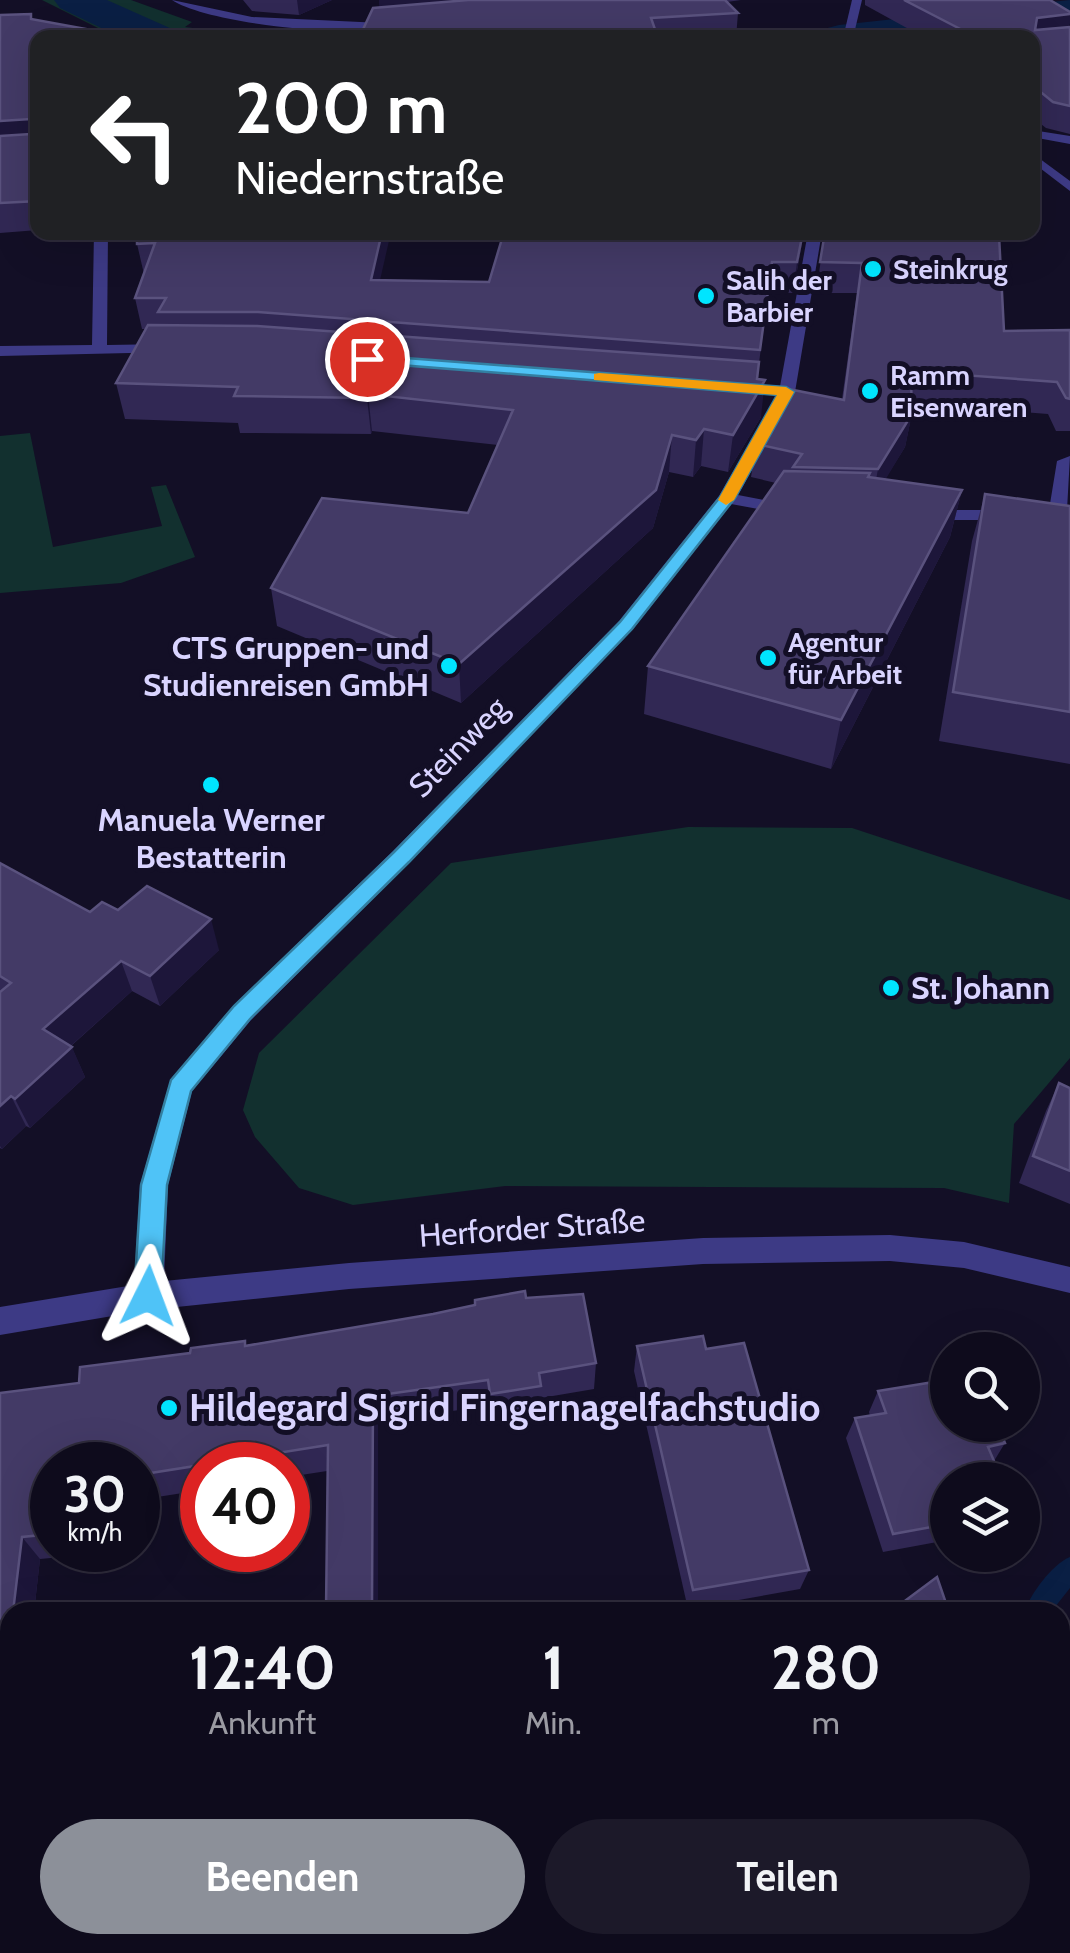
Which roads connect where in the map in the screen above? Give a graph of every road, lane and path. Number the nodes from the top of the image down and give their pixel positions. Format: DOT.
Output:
graph roads {
  1 [pos="177,0"];
  2 [pos="858,0"];
  3 [pos="414,22"];
  4 [pos="850,30"];
  5 [pos="1040,135"];
  6 [pos="1070,140"];
  7 [pos="1040,163"];
  8 [pos="1070,187"];
  9 [pos="101,240"];
  10 [pos="814,240"];
  11 [pos="98,350"];
  12 [pos="191,350"];
  13 [pos="0,351"];
  14 [pos="1070,461"];
  15 [pos="727,498"];
  16 [pos="816,510"];
  17 [pos="908,514"];
  18 [pos="1063,515"];
  19 [pos="1070,1280"];
  20 [pos="148,1296"];
  21 [pos="0,1321"];
  1 -- 3 [label="street"];
  2 -- 4 [label="street"];
  5 -- 6 [label="street"];
  7 -- 8 [label="street"];
  9 -- 11 [label="street"];
  10 -- 15 [label="street, Steinweg"];
  11 -- 12 [label="street"];
  11 -- 13 [label="street"];
  14 -- 18 [label="street"];
  15 -- 16 [label="street"];
  15 -- 20 [label="street, Steinweg"];
  17 -- 18 [label="street"];
  19 -- 20 [label="street, Herforder Straße"];
  20 -- 21 [label="street, Herforder Straße"];
}
